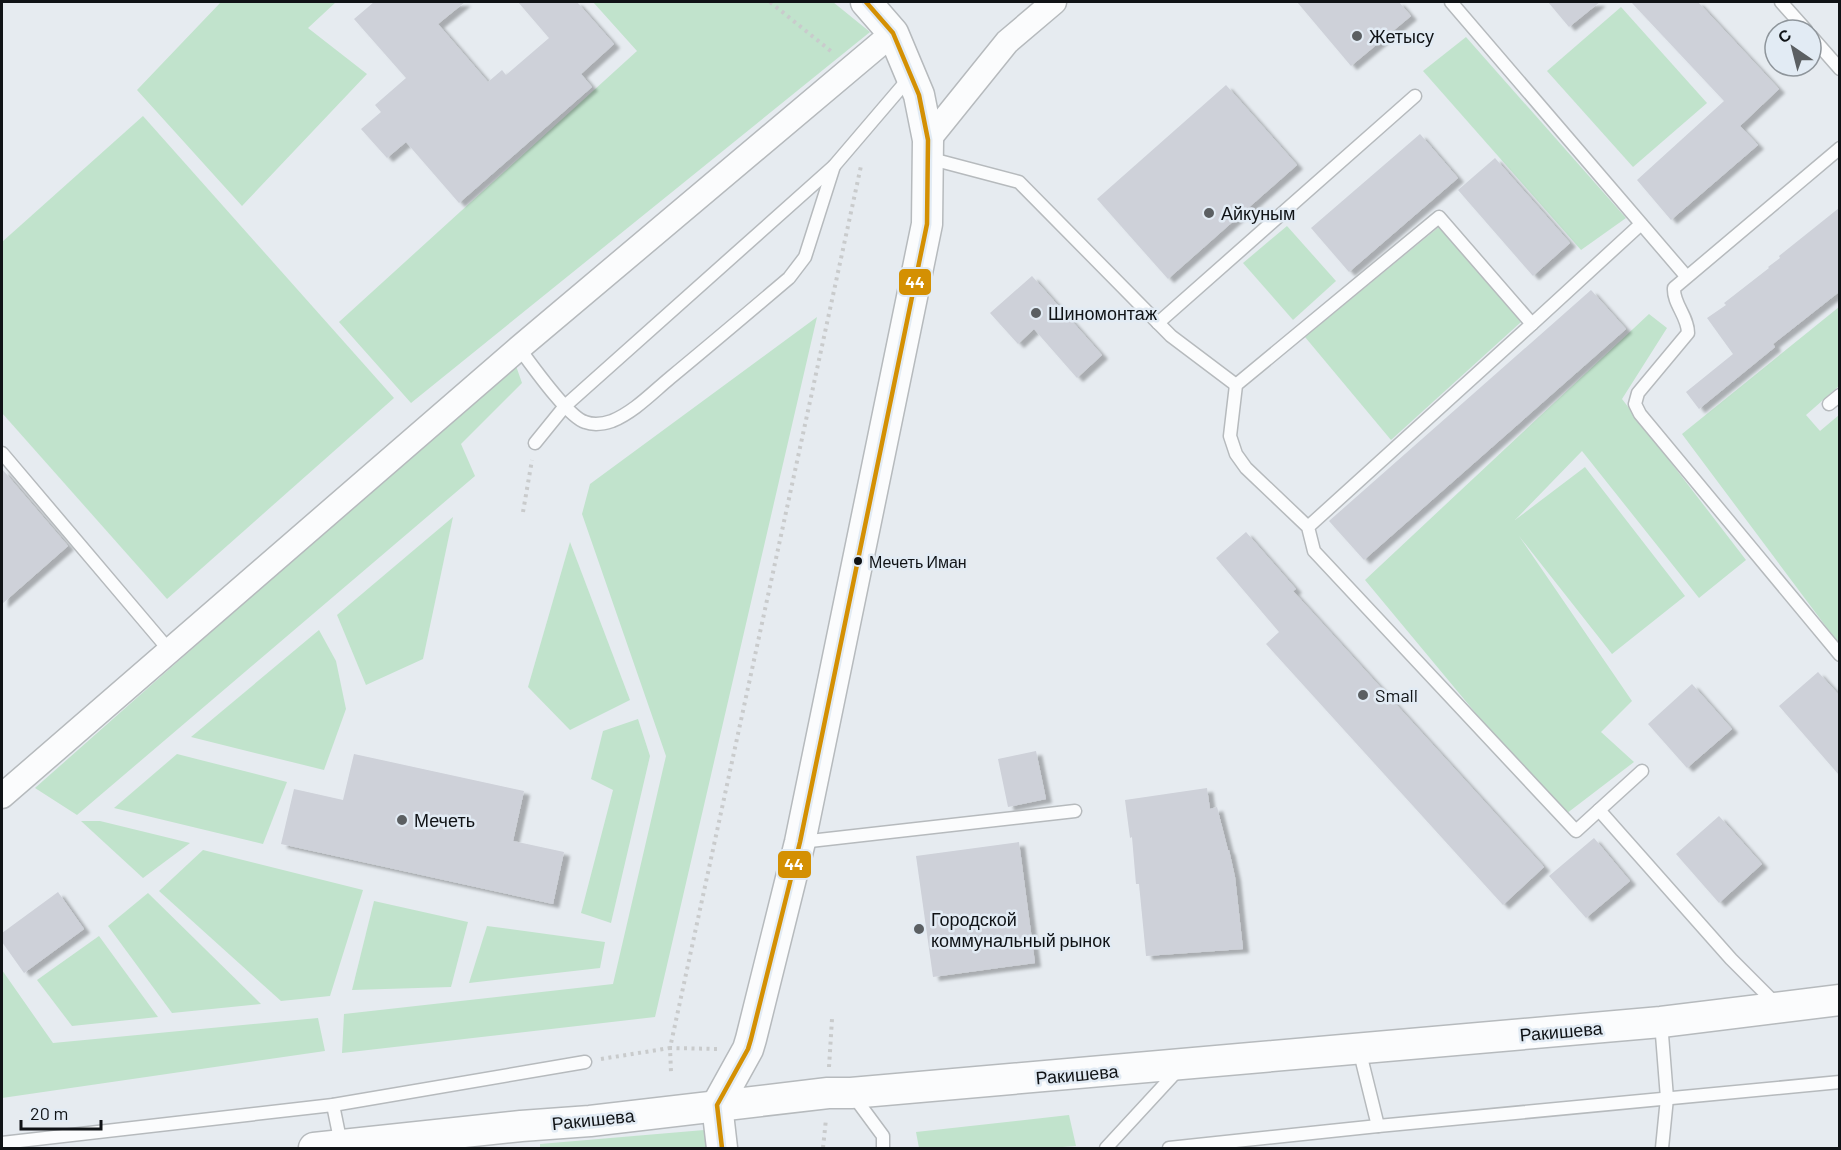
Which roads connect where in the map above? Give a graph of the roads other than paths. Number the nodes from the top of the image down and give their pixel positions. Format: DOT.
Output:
graph roads {
  1 [pos="866,2"];
  2 [pos="1054,2"];
  3 [pos="1451,2"];
  4 [pos="1781,2"];
  5 [pos="1795,18"];
  6 [pos="893,33"];
  7 [pos="1823,50"];
  8 [pos="1839,69"];
  9 [pos="911,76"];
  10 [pos="1415,96"];
  11 [pos="1839,148"];
  12 [pos="928,149"];
  13 [pos="834,166"];
  14 [pos="1641,224"];
  15 [pos="1686,276"];
  16 [pos="1158,322"];
  17 [pos="1532,324"];
  18 [pos="519,348"];
  19 [pos="1236,385"];
  20 [pos="1839,395"];
  21 [pos="1829,404"];
  22 [pos="565,406"];
  23 [pos="535,443"];
  24 [pos="2,453"];
  25 [pos="1308,527"];
  26 [pos="169,650"];
  27 [pos="1839,656"];
  28 [pos="1642,771"];
  29 [pos="2,796"];
  30 [pos="1599,810"];
  31 [pos="1075,812"];
  32 [pos="800,842"];
  33 [pos="1839,1000"];
  34 [pos="1779,1007"];
  35 [pos="1661,1022"];
  36 [pos="1359,1049"];
  37 [pos="585,1062"];
  38 [pos="1182,1065"];
  39 [pos="1839,1082"];
  40 [pos="851,1093"];
  41 [pos="1667,1098"];
  42 [pos="333,1105"];
  43 [pos="717,1105"];
  44 [pos="1378,1126"];
  45 [pos="2,1143"];
  46 [pos="328,1147"];
  47 [pos="722,1149"];
  48 [pos="883,1149"];
  49 [pos="1106,1149"];
  50 [pos="1169,1149"];
  51 [pos="1662,1149"];
  1 -- 6 [label="street"];
  2 -- 12 [label="street"];
  3 -- 14 [label="lane"];
  4 -- 5 [label="lane"];
  6 -- 9 [label="street"];
  6 -- 18 [label="street"];
  7 -- 8 [label="lane"];
  9 -- 12 [label="street"];
  9 -- 13 [label="lane"];
  10 -- 16 [label="lane"];
  11 -- 15 [label="lane"];
  12 -- 16 [label="lane"];
  12 -- 32 [label="street"];
  13 -- 22 [label="lane"];
  13 -- 22 [label="lane"];
  14 -- 15 [label="lane"];
  14 -- 17 [label="lane"];
  15 -- 27 [label="lane"];
  16 -- 19 [label="lane"];
  17 -- 19 [label="lane"];
  17 -- 25 [label="lane"];
  18 -- 22 [label="lane"];
  18 -- 26 [label="street"];
  19 -- 25 [label="lane"];
  20 -- 21 [label="lane"];
  22 -- 23 [label="lane"];
  24 -- 26 [label="lane"];
  25 -- 30 [label="lane"];
  26 -- 29 [label="street"];
  28 -- 30 [label="lane"];
  30 -- 34 [label="lane"];
  31 -- 32 [label="lane"];
  32 -- 43 [label="street"];
  33 -- 34 [label="street, Ракишева"];
  34 -- 35 [label="street, Ракишева"];
  35 -- 36 [label="street, Ракишева"];
  35 -- 41 [label="lane"];
  36 -- 38 [label="street, Ракишева"];
  36 -- 44 [label="lane"];
  37 -- 42 [label="lane"];
  38 -- 40 [label="street, Ракишева"];
  38 -- 49 [label="lane"];
  39 -- 41 [label="lane"];
  40 -- 43 [label="street, Ракишева"];
  40 -- 48 [label="lane"];
  41 -- 44 [label="lane"];
  41 -- 51 [label="lane"];
  42 -- 45 [label="lane"];
  42 -- 46 [label="lane"];
  43 -- 46 [label="street, Ракишева"];
  43 -- 47 [label="street"];
  44 -- 50 [label="lane"];
}
